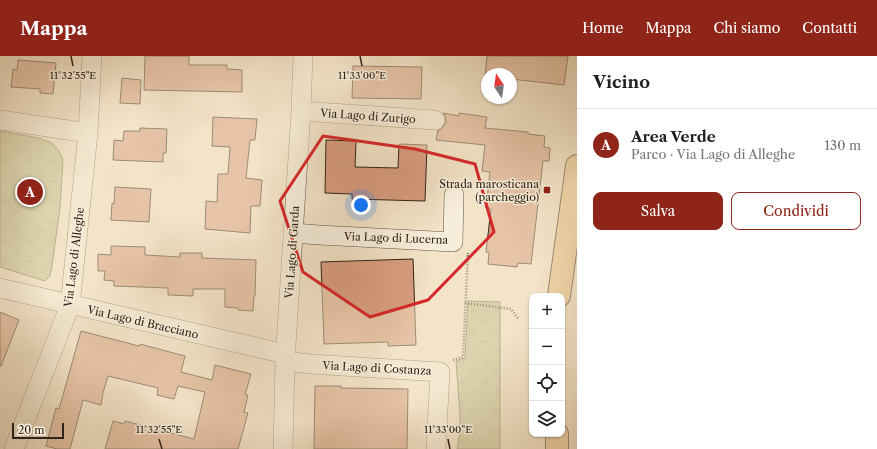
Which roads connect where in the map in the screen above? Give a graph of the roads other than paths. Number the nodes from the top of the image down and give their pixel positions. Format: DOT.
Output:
graph roads {
  1 [pos="92,56"];
  2 [pos="303,56"];
  3 [pos="301,111"];
  4 [pos="0,120"];
  5 [pos="435,120"];
  6 [pos="88,133"];
  7 [pos="577,166"];
  8 [pos="454,195"];
  9 [pos="294,233"];
  10 [pos="0,288"];
  11 [pos="559,293"];
  12 [pos="70,305"];
  13 [pos="285,357"];
  14 [pos="557,437"];
  15 [pos="14,449"];
  16 [pos="283,449"];
  17 [pos="436,449"];
  18 [pos="557,449"];
  1 -- 6 [label="street, Via Lago di Alleghe"];
  2 -- 3 [label="street, Via Lago di Garda"];
  3 -- 5 [label="street, Via Lago di Zurigo"];
  3 -- 9 [label="street, Via Lago di Garda"];
  4 -- 6 [label="street"];
  6 -- 12 [label="street, Via Lago di Alleghe"];
  7 -- 11 [label="main road"];
  8 -- 9 [label="street, Via Lago di Lucerna"];
  9 -- 13 [label="street, Via Lago di Garda"];
  10 -- 12 [label="street, Via Lago di Bracciano"];
  12 -- 13 [label="street, Via Lago di Bracciano"];
  12 -- 15 [label="street, Via Lago di Alleghe"];
  13 -- 16 [label="street, Via Lago di Garda"];
  13 -- 17 [label="street, Via Lago di Costanza"];
  14 -- 18 [label="main road"];
}
